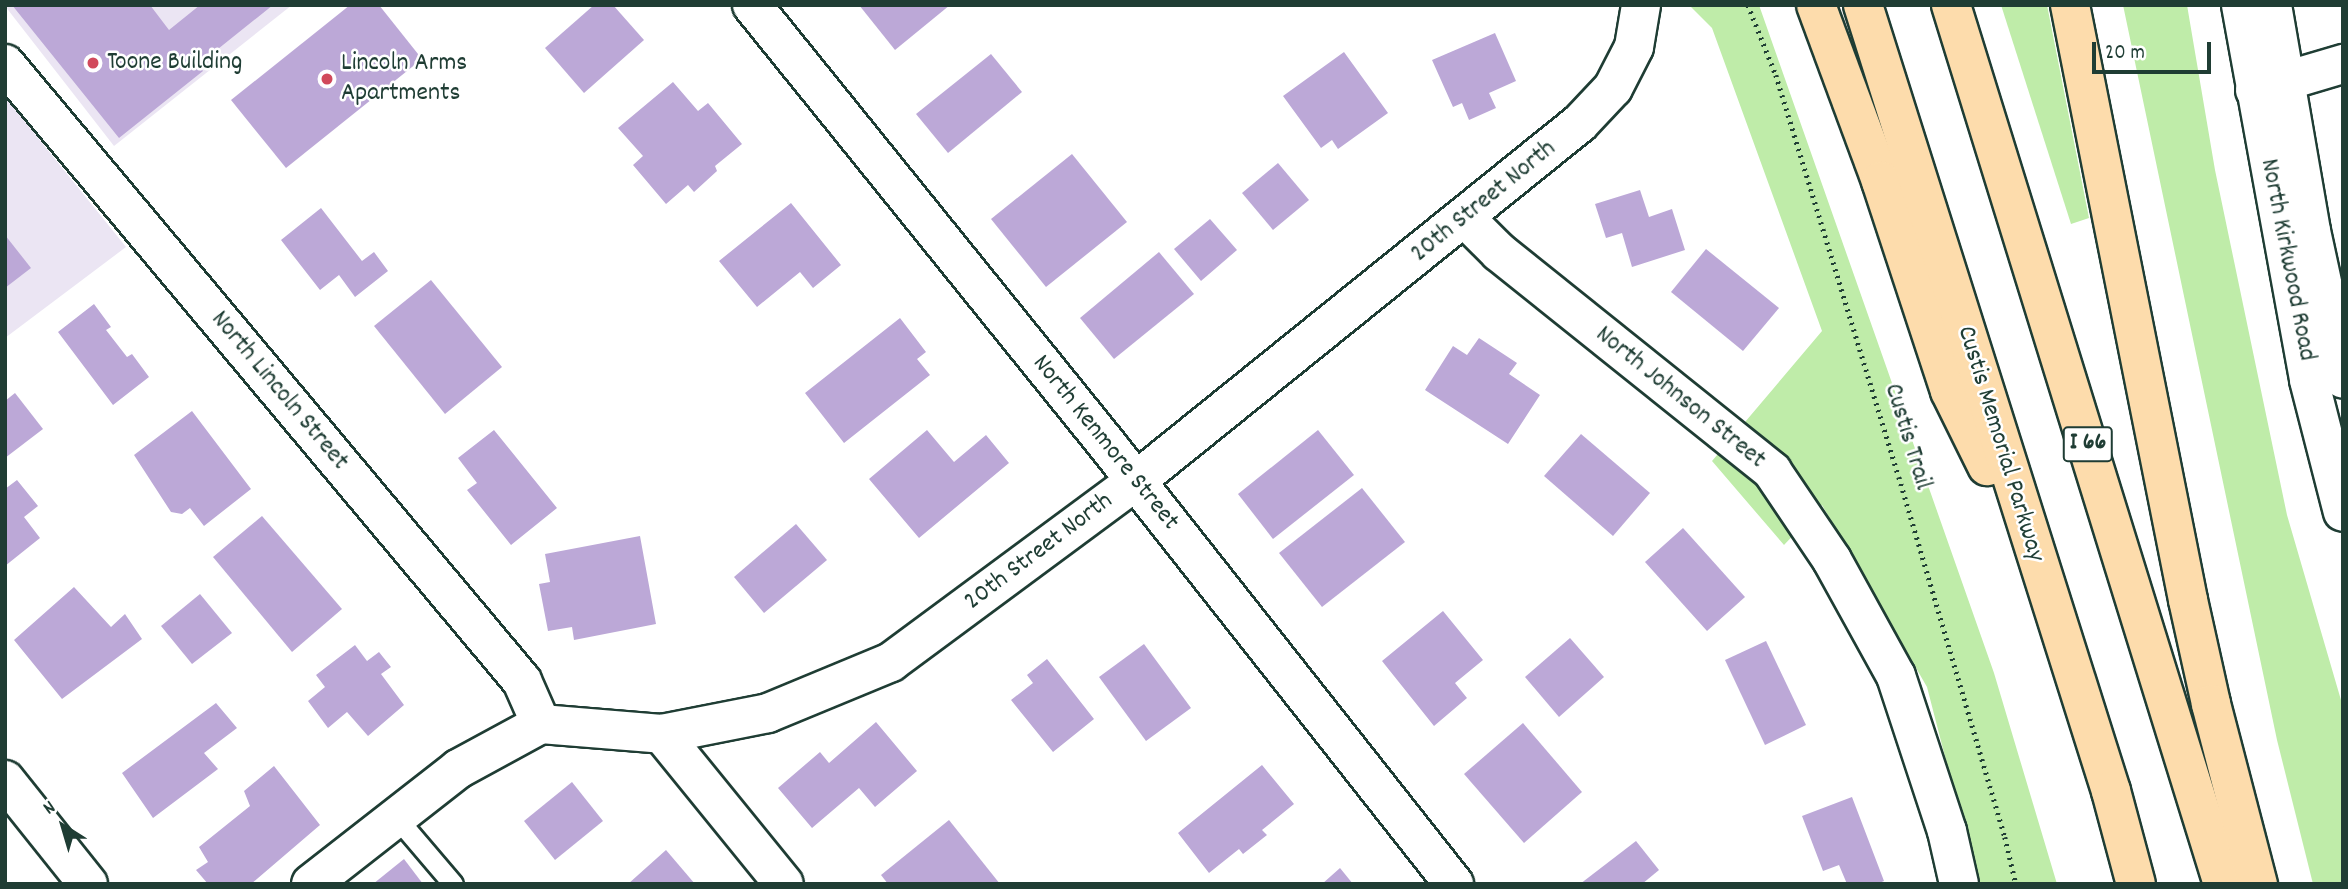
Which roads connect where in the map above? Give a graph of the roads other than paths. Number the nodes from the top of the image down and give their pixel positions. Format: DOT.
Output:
graph roads {
  1 [pos="752,5"];
  2 [pos="1641,5"];
  3 [pos="1816,5"];
  4 [pos="1863,5"];
  5 [pos="1951,5"];
  6 [pos="2070,5"];
  7 [pos="2241,5"];
  8 [pos="2272,5"];
  9 [pos="5,64"];
  10 [pos="2343,64"];
  11 [pos="2270,85"];
  12 [pos="1465,218"];
  13 [pos="2343,379"];
  14 [pos="1136,481"];
  15 [pos="2343,512"];
  16 [pos="2043,581"];
  17 [pos="541,724"];
  18 [pos="662,734"];
  19 [pos="5,780"];
  20 [pos="396,817"];
  21 [pos="88,884"];
  22 [pos="311,884"];
  23 [pos="453,884"];
  24 [pos="784,884"];
  25 [pos="1454,884"];
  26 [pos="1959,884"];
  27 [pos="2136,884"];
  28 [pos="2223,884"];
  29 [pos="2258,884"];
  1 -- 14 [label="street, North Kenmore Street"];
  2 -- 12 [label="street, 20th Street North"];
  3 -- 16 [label="highway"];
  4 -- 16 [label="highway, Custis Memorial Parkway"];
  5 -- 28 [label="highway, I 66"];
  6 -- 29 [label="highway"];
  7 -- 11 [label="street, North Kirkwood Road"];
  8 -- 11 [label="street, North Kirkwood Road"];
  9 -- 17 [label="street, North Lincoln Street"];
  10 -- 11 [label="street"];
  11 -- 13 [label="street, North Kirkwood Road"];
  11 -- 15 [label="street, North Kirkwood Road"];
  12 -- 14 [label="street, 20th Street North"];
  12 -- 26 [label="street, North Johnson Street"];
  14 -- 18 [label="street, 20th Street North"];
  14 -- 25 [label="street, North Kenmore Street"];
  16 -- 27 [label="highway, Custis Memorial Parkway"];
  17 -- 18 [label="street, 20th Street North"];
  17 -- 20 [label="street"];
  18 -- 24 [label="street"];
  19 -- 21 [label="street"];
  20 -- 22 [label="street"];
  20 -- 23 [label="lane"];
}
